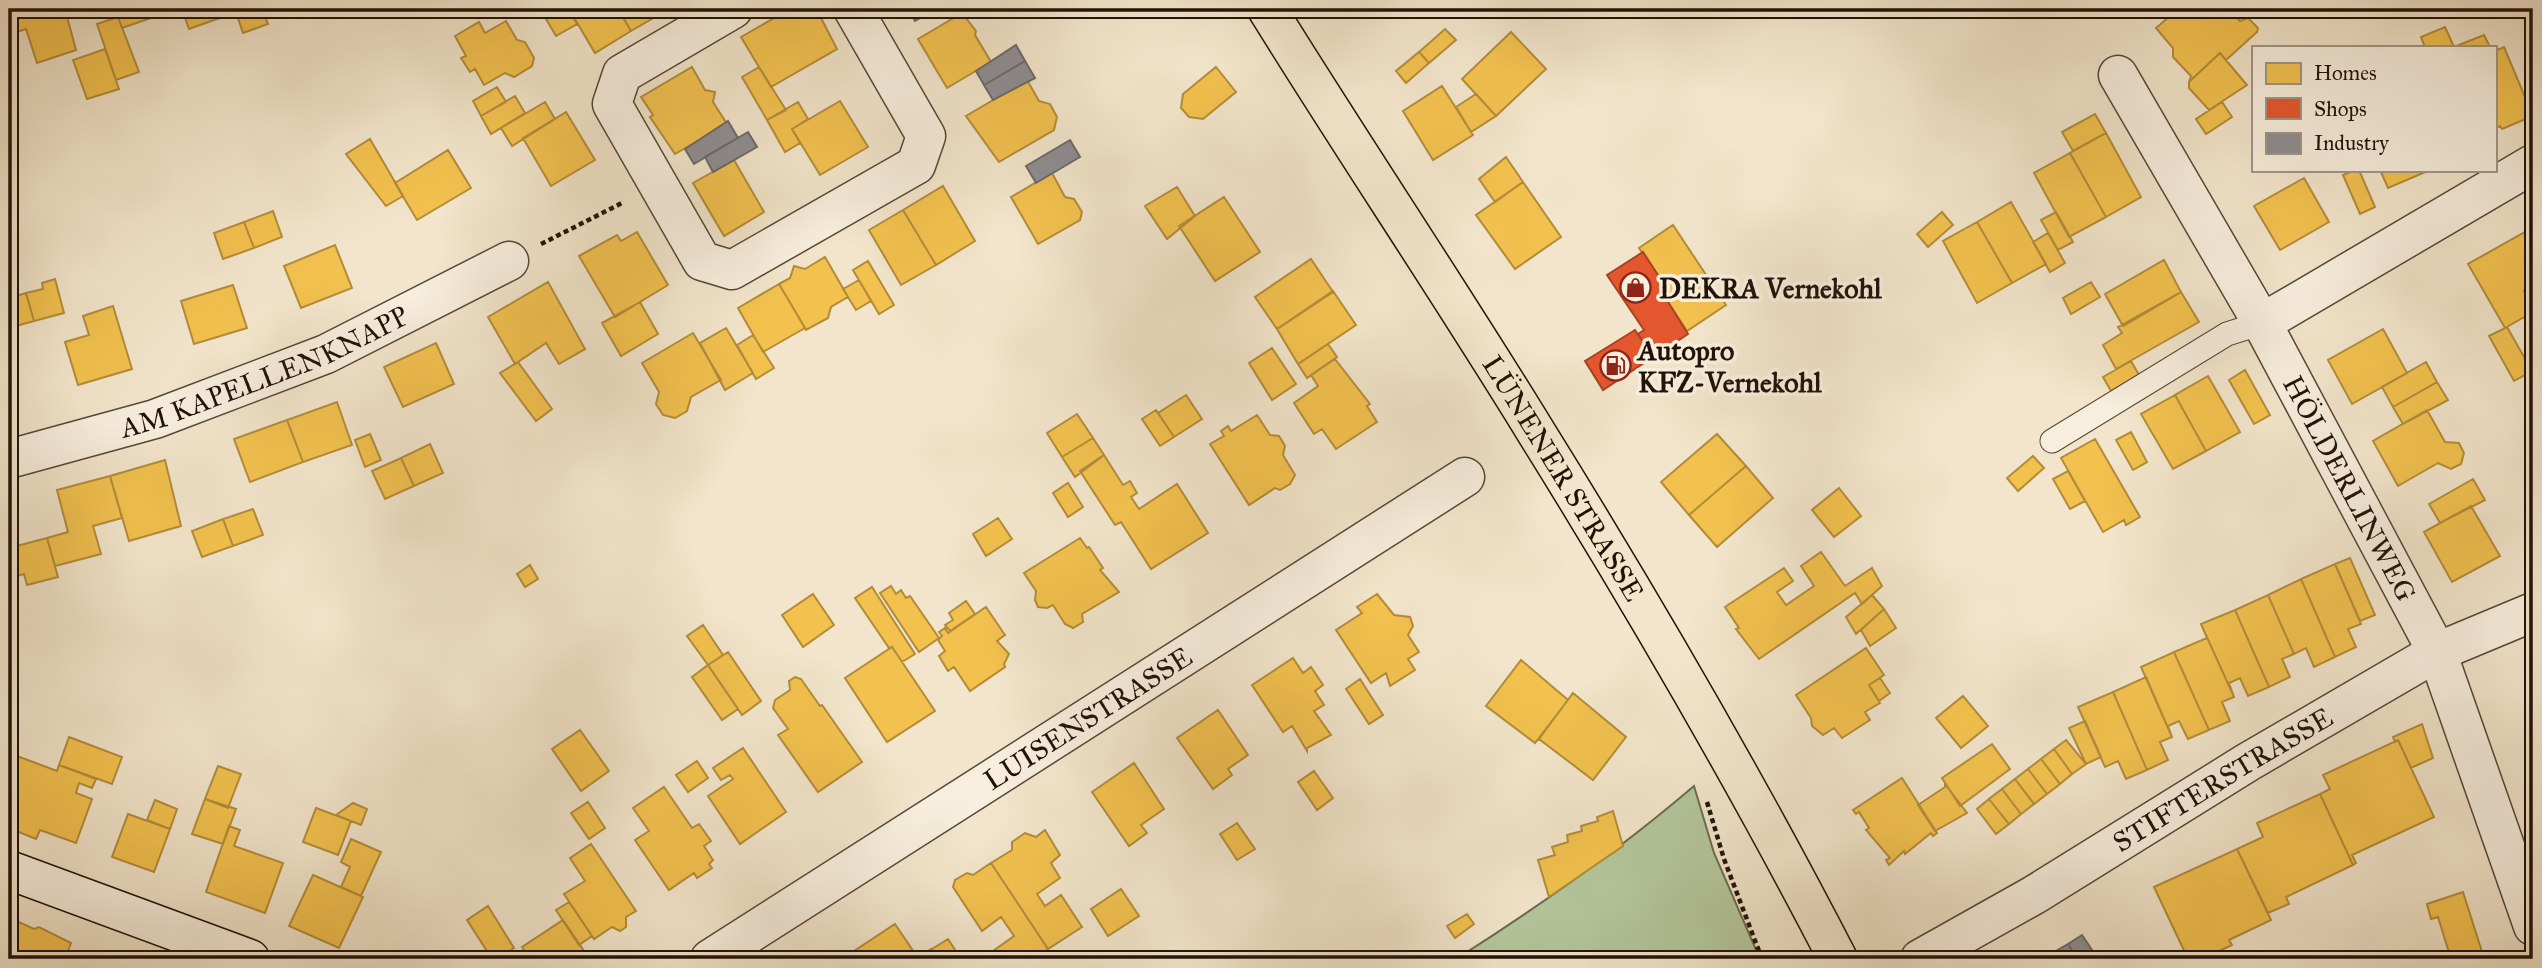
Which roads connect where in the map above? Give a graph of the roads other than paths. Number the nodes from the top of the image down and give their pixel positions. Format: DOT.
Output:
graph roads {
  1 [pos="733,9"];
  2 [pos="853,9"];
  3 [pos="1267,9"];
  4 [pos="2118,75"];
  5 [pos="2533,164"];
  6 [pos="509,261"];
  7 [pos="2262,323"];
  8 [pos="2052,441"];
  9 [pos="9,459"];
  10 [pos="1465,477"];
  11 [pos="2533,612"];
  12 [pos="2437,652"];
  13 [pos="9,870"];
  14 [pos="2533,926"];
  15 [pos="250,959"];
  16 [pos="710,959"];
  17 [pos="1838,959"];
  18 [pos="1920,959"];
  1 -- 2 [label="street"];
  3 -- 17 [label="main road, LÜNENER STRASSE"];
  4 -- 7 [label="street, HÖLDERLINWEG"];
  5 -- 7 [label="street"];
  6 -- 9 [label="street, AM KAPELLENKNAPP"];
  7 -- 8 [label="lane"];
  7 -- 12 [label="street, HÖLDERLINWEG"];
  10 -- 16 [label="street, LUISENSTRASSE"];
  11 -- 12 [label="street, STIFTERSTRASSE"];
  12 -- 14 [label="street, HÖLDERLINWEG"];
  12 -- 18 [label="street, STIFTERSTRASSE"];
  13 -- 15 [label="street"];
}
